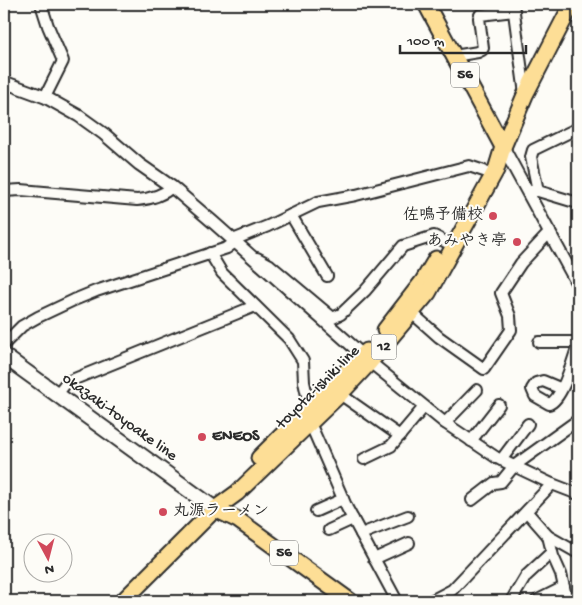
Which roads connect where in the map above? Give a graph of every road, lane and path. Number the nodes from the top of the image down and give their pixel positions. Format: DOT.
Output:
graph roads {
  1 [pos="41,4"];
  2 [pos="426,4"];
  3 [pos="572,4"];
  4 [pos="513,7"];
  5 [pos="454,56"];
  6 [pos="4,82"];
  7 [pos="525,95"];
  8 [pos="45,97"];
  9 [pos="578,128"];
  10 [pos="503,146"];
  11 [pos="484,171"];
  12 [pos="172,187"];
  13 [pos="4,191"];
  14 [pos="533,191"];
  15 [pos="578,203"];
  16 [pos="291,215"];
  17 [pos="550,232"];
  18 [pos="234,241"];
  19 [pos="446,242"];
  20 [pos="210,254"];
  21 [pos="249,254"];
  22 [pos="327,276"];
  23 [pos="578,285"];
  24 [pos="255,306"];
  25 [pos="412,313"];
  26 [pos="539,342"];
  27 [pos="4,344"];
  28 [pos="578,344"];
  29 [pos="4,356"];
  30 [pos="367,358"];
  31 [pos="562,389"];
  32 [pos="477,390"];
  33 [pos="57,394"];
  34 [pos="340,394"];
  35 [pos="499,405"];
  36 [pos="424,407"];
  37 [pos="310,416"];
  38 [pos="578,420"];
  39 [pos="445,423"];
  40 [pos="528,424"];
  41 [pos="400,436"];
  42 [pos="471,441"];
  43 [pos="364,458"];
  44 [pos="501,460"];
  45 [pos="514,466"];
  46 [pos="552,484"];
  47 [pos="578,494"];
  48 [pos="343,499"];
  49 [pos="472,500"];
  50 [pos="215,509"];
  51 [pos="316,511"];
  52 [pos="527,512"];
  53 [pos="408,516"];
  54 [pos="353,519"];
  55 [pos="329,530"];
  56 [pos="361,534"];
  57 [pos="548,536"];
  58 [pos="409,543"];
  59 [pos="552,552"];
  60 [pos="578,553"];
  61 [pos="374,559"];
  62 [pos="564,587"];
  63 [pos="123,601"];
  64 [pos="332,601"];
  65 [pos="350,601"];
  66 [pos="397,601"];
  67 [pos="431,601"];
  68 [pos="511,601"];
  69 [pos="536,601"];
  70 [pos="570,601"];
  1 -- 8 [label="street"];
  2 -- 5 [label="main road, 56"];
  3 -- 7 [label="main road, toyota-ishiki line / 12"];
  4 -- 5 [label="street"];
  4 -- 7 [label="street"];
  5 -- 10 [label="main road, 56"];
  6 -- 8 [label="street"];
  7 -- 10 [label="main road, toyota-ishiki line / 12"];
  8 -- 12 [label="street"];
  9 -- 14 [label="street"];
  10 -- 11 [label="main road, toyota-ishiki line / 12"];
  10 -- 14 [label="street"];
  10 -- 25 [label="main road, toyota-ishiki line / 12"];
  11 -- 16 [label="street"];
  11 -- 19 [label="main road, toyota-ishiki line / 12"];
  12 -- 13 [label="street"];
  12 -- 18 [label="street"];
  14 -- 15 [label="street"];
  14 -- 17 [label="street"];
  16 -- 18 [label="street"];
  16 -- 22 [label="street"];
  17 -- 23 [label="street"];
  17 -- 25 [label="street"];
  18 -- 20 [label="street"];
  18 -- 21 [label="street"];
  19 -- 21 [label="street"];
  19 -- 30 [label="main road, toyota-ishiki line / 12"];
  20 -- 24 [label="street"];
  20 -- 27 [label="street"];
  21 -- 30 [label="street"];
  24 -- 33 [label="street"];
  24 -- 37 [label="street"];
  25 -- 30 [label="main road, toyota-ishiki line / 12"];
  26 -- 28 [label="street"];
  28 -- 31 [label="street"];
  29 -- 33 [label="main road, okazaki-toyoake line"];
  30 -- 34 [label="main road, toyota-ishiki line / 12"];
  30 -- 36 [label="street"];
  30 -- 37 [label="main road, toyota-ishiki line / 12"];
  32 -- 39 [label="street"];
  33 -- 50 [label="main road, okazaki-toyoake line"];
  34 -- 37 [label="main road, toyota-ishiki line / 12"];
  34 -- 41 [label="street"];
  35 -- 42 [label="street"];
  36 -- 39 [label="street"];
  36 -- 41 [label="street"];
  37 -- 48 [label="street"];
  37 -- 50 [label="main road, toyota-ishiki line / 12"];
  38 -- 45 [label="street"];
  39 -- 42 [label="street"];
  40 -- 44 [label="street"];
  41 -- 43 [label="street"];
  42 -- 44 [label="street"];
  44 -- 45 [label="street"];
  45 -- 46 [label="street"];
  45 -- 49 [label="street"];
  46 -- 47 [label="street"];
  46 -- 52 [label="street"];
  48 -- 51 [label="street"];
  48 -- 54 [label="street"];
  50 -- 63 [label="main road, toyota-ishiki line / 12"];
  50 -- 64 [label="main road, 56"];
  50 -- 65 [label="main road, 56"];
  52 -- 57 [label="street"];
  52 -- 67 [label="street"];
  53 -- 56 [label="street"];
  54 -- 55 [label="street"];
  54 -- 56 [label="street"];
  56 -- 61 [label="street"];
  57 -- 59 [label="street"];
  57 -- 60 [label="street"];
  58 -- 61 [label="street"];
  59 -- 62 [label="street"];
  59 -- 68 [label="street"];
  61 -- 66 [label="street"];
  62 -- 69 [label="street"];
  62 -- 70 [label="street"];
}
